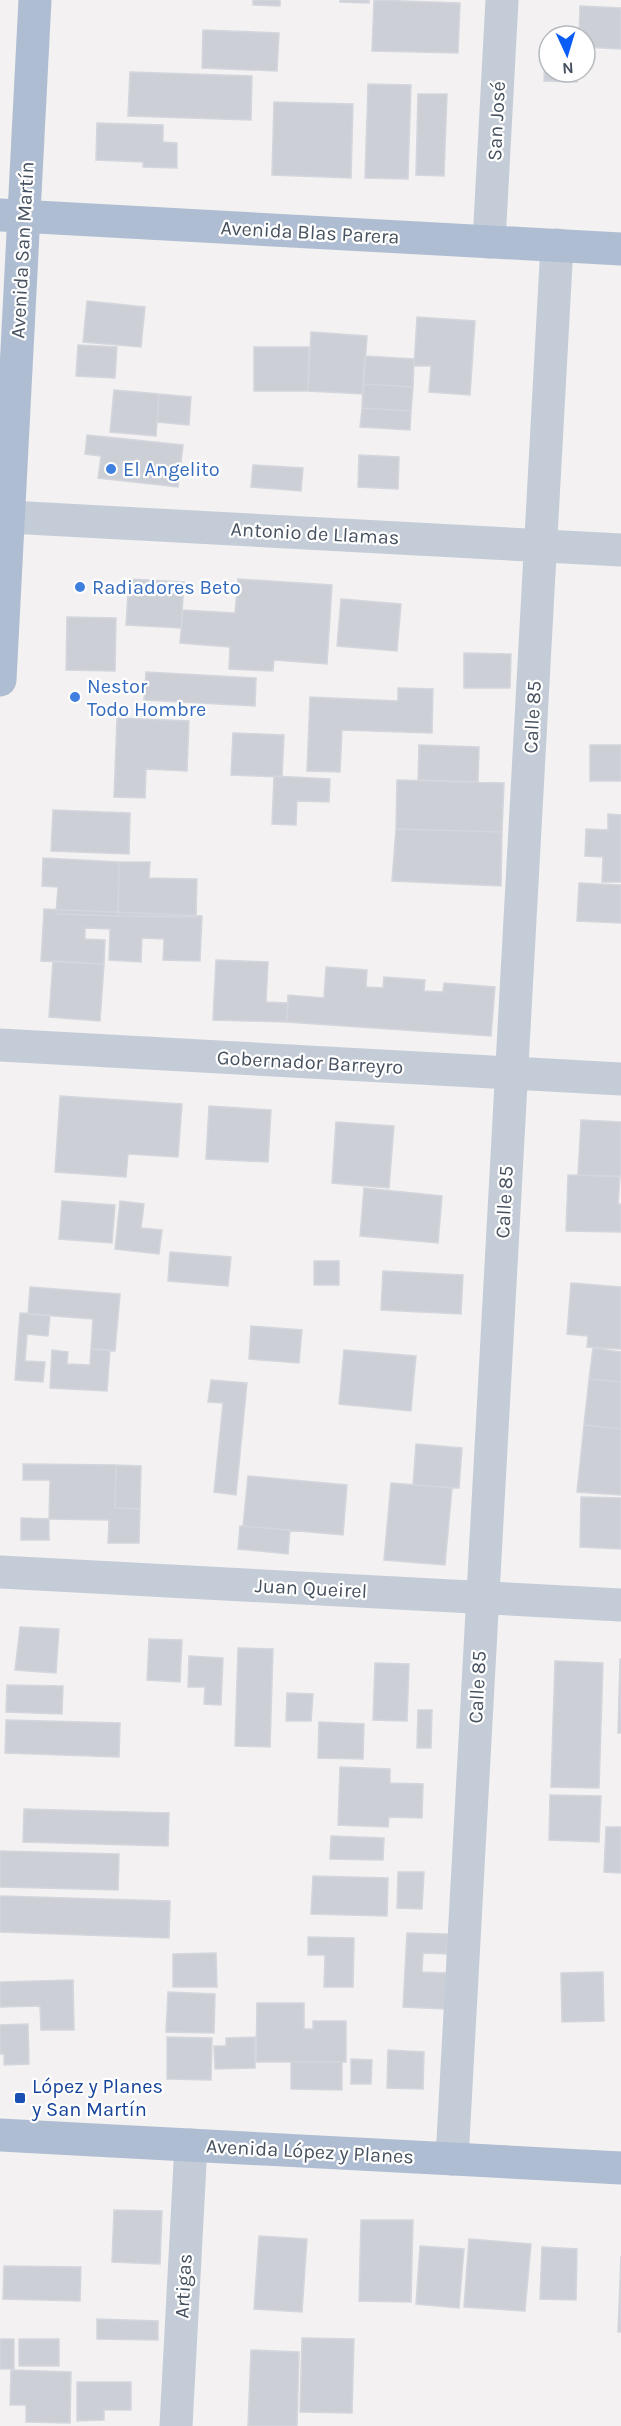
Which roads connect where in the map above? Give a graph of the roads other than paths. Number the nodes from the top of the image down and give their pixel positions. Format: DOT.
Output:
graph roads {
  1 [pos="35,0"];
  2 [pos="502,0"];
  3 [pos="12,216"];
  4 [pos="489,242"];
  5 [pos="557,245"];
  6 [pos="621,249"];
  7 [pos="9,517"];
  8 [pos="542,545"];
  9 [pos="621,549"];
  10 [pos="0,680"];
  11 [pos="0,1046"];
  12 [pos="512,1073"];
  13 [pos="621,1079"];
  14 [pos="0,1572"];
  15 [pos="481,1598"];
  16 [pos="621,1605"];
  17 [pos="0,2135"];
  18 [pos="191,2145"];
  19 [pos="452,2159"];
  20 [pos="621,2168"];
  21 [pos="176,2426"];
  1 -- 3 [label="main road, Avenida San Martín"];
  2 -- 4 [label="street, San José"];
  3 -- 4 [label="main road, Avenida Blas Parera"];
  3 -- 7 [label="main road, Avenida San Martín"];
  4 -- 5 [label="main road, Avenida Blas Parera"];
  5 -- 6 [label="main road, Avenida Blas Parera"];
  5 -- 8 [label="street, Calle 85"];
  7 -- 8 [label="street, Antonio de Llamas"];
  7 -- 10 [label="main road, Avenida San Martín"];
  8 -- 9 [label="street, Antonio de Llamas"];
  8 -- 12 [label="street, Calle 85"];
  11 -- 12 [label="street, Gobernador Barreyro"];
  12 -- 13 [label="street, Gobernador Barreyro"];
  12 -- 15 [label="street, Calle 85"];
  14 -- 15 [label="street, Juan Queirel"];
  15 -- 16 [label="street, Juan Queirel"];
  15 -- 19 [label="street, Calle 85"];
  17 -- 18 [label="main road, Avenida López y Planes"];
  18 -- 19 [label="main road, Avenida López y Planes"];
  18 -- 21 [label="street, Artigas"];
  19 -- 20 [label="main road, Avenida López y Planes"];
}
